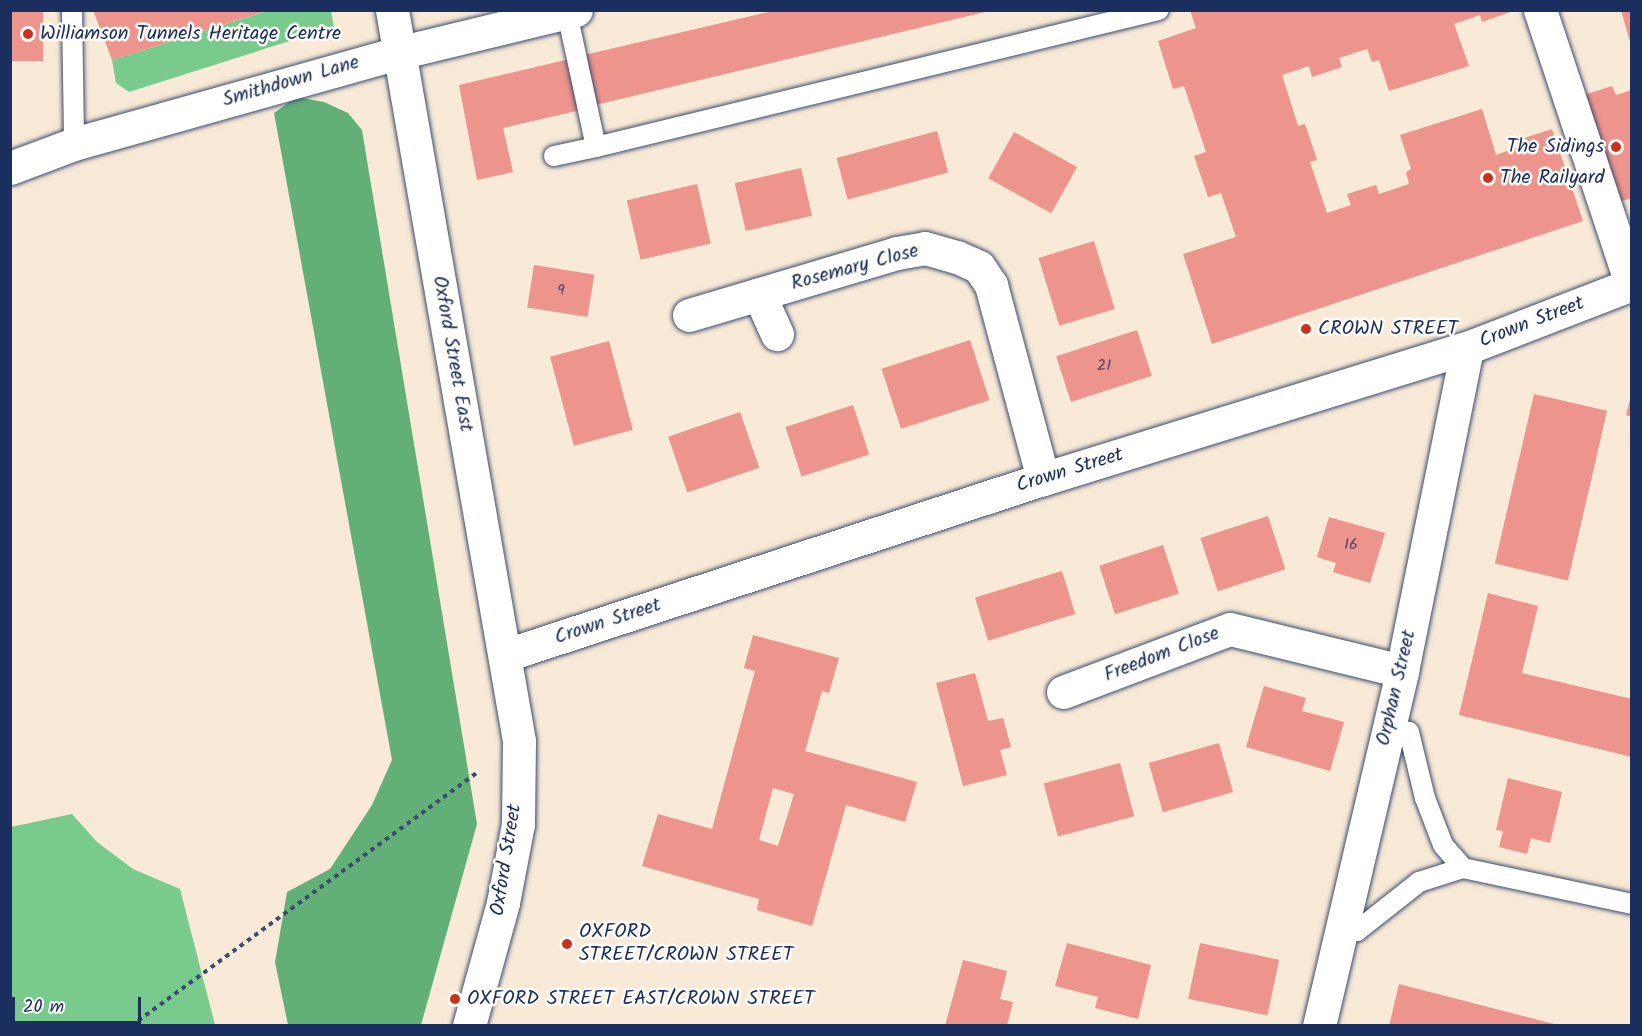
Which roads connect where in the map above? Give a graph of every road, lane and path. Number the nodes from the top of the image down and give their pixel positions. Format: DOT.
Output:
graph roads {
  1 [pos="72,10"];
  2 [pos="392,10"];
  3 [pos="1159,10"];
  4 [pos="1540,10"];
  5 [pos="572,12"];
  6 [pos="398,53"];
  7 [pos="74,144"];
  8 [pos="596,147"];
  9 [pos="554,156"];
  10 [pos="10,168"];
  11 [pos="1631,284"];
  12 [pos="759,294"];
  13 [pos="689,315"];
  14 [pos="777,334"];
  15 [pos="1467,348"];
  16 [pos="1043,479"];
  17 [pos="506,655"];
  18 [pos="1402,671"];
  19 [pos="1063,692"];
  20 [pos="1388,729"];
  21 [pos="519,741"];
  22 [pos="1463,867"];
  23 [pos="1632,904"];
  24 [pos="1341,930"];
  25 [pos="131,1026"];
  26 [pos="469,1026"];
  27 [pos="1318,1026"];
  1 -- 7 [label="lane"];
  2 -- 6 [label="street, Oxford Street East"];
  3 -- 8 [label="lane"];
  4 -- 11 [label="street"];
  5 -- 6 [label="street, Smithdown Lane"];
  5 -- 8 [label="lane"];
  6 -- 7 [label="street, Smithdown Lane"];
  6 -- 17 [label="street, Oxford Street East"];
  7 -- 10 [label="street, Smithdown Lane"];
  8 -- 9 [label="lane"];
  11 -- 15 [label="street, Crown Street"];
  12 -- 13 [label="street, Rosemary Close"];
  12 -- 14 [label="street"];
  12 -- 16 [label="street, Rosemary Close"];
  15 -- 16 [label="street, Crown Street"];
  15 -- 18 [label="street, Orphan Street"];
  16 -- 17 [label="street, Crown Street"];
  17 -- 21 [label="street, Oxford Street"];
  18 -- 19 [label="street, Freedom Close"];
  18 -- 20 [label="street, Orphan Street"];
  20 -- 22 [label="lane"];
  20 -- 24 [label="street, Orphan Street"];
  21 -- 25 [label="path"];
  21 -- 26 [label="street, Oxford Street"];
  22 -- 23 [label="lane"];
  22 -- 24 [label="lane"];
  24 -- 27 [label="street, Orphan Street"];
}
